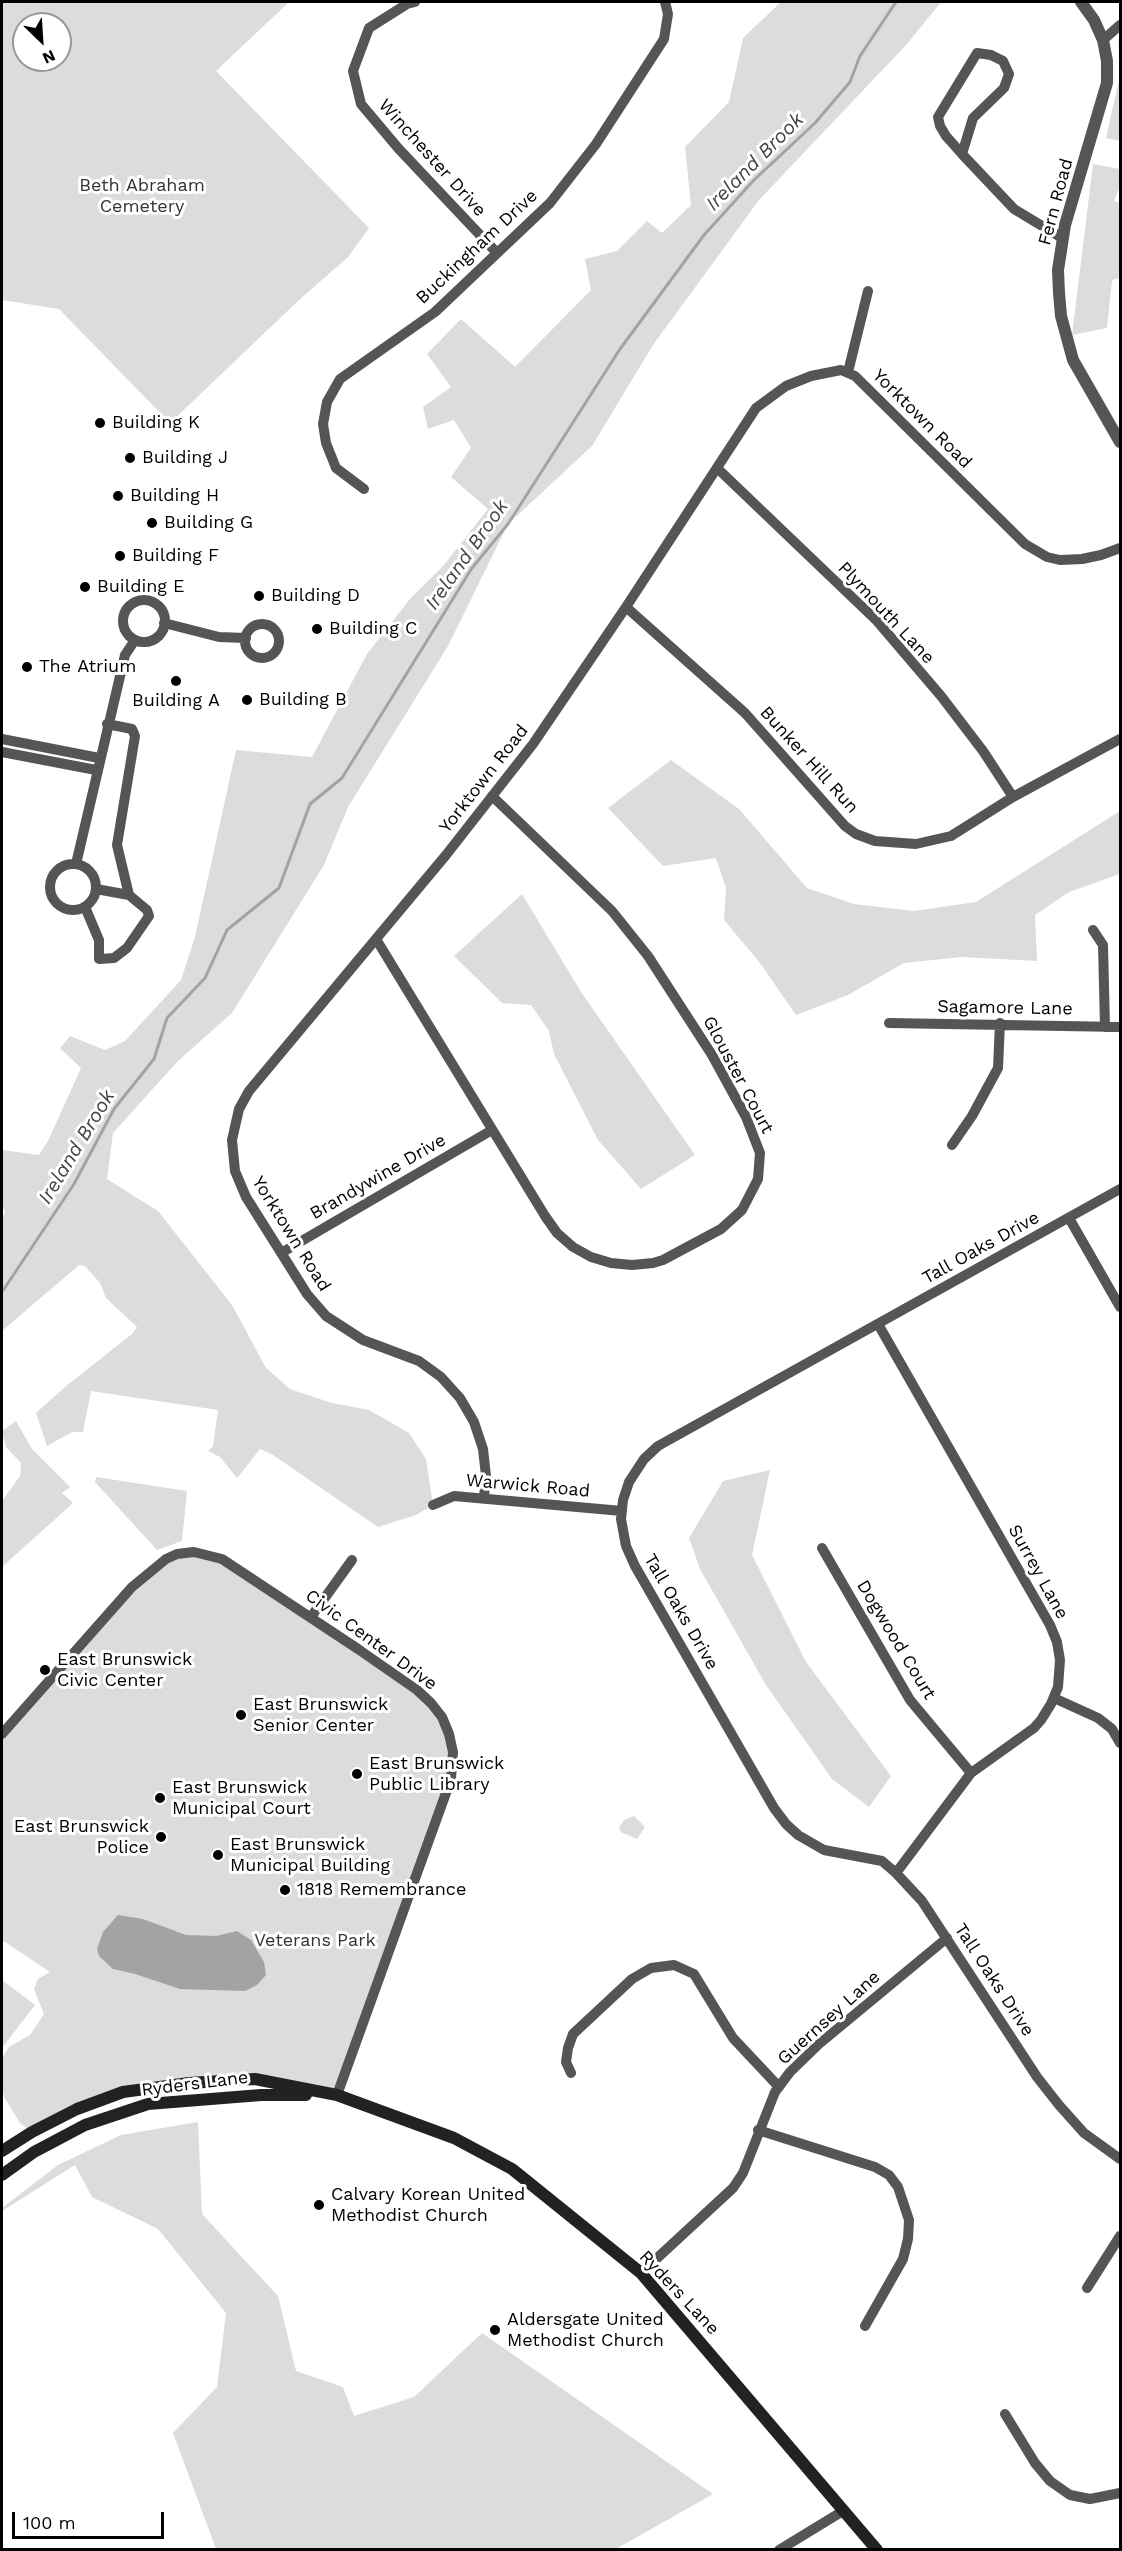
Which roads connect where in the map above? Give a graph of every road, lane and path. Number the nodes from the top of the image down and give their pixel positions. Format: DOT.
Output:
graph roads {
  1 [pos="416,2"];
  2 [pos="665,2"];
  3 [pos="1081,2"];
  4 [pos="1120,25"];
  5 [pos="1103,40"];
  6 [pos="962,154"];
  7 [pos="1062,238"];
  8 [pos="497,253"];
  9 [pos="868,291"];
  10 [pos="848,372"];
  11 [pos="1120,442"];
  12 [pos="717,468"];
  13 [pos="364,489"];
  14 [pos="1120,548"];
  15 [pos="626,607"];
  16 [pos="164,623"];
  17 [pos="246,638"];
  18 [pos="135,640"];
  19 [pos="107,724"];
  20 [pos="2,739"];
  21 [pos="1120,739"];
  22 [pos="2,752"];
  23 [pos="99,758"];
  24 [pos="96,770"];
  25 [pos="492,795"];
  26 [pos="1013,797"];
  27 [pos="76,864"];
  28 [pos="96,890"];
  29 [pos="129,895"];
  30 [pos="85,907"];
  31 [pos="1093,930"];
  32 [pos="376,939"];
  33 [pos="889,1023"];
  34 [pos="1000,1023"];
  35 [pos="1105,1027"];
  36 [pos="1120,1027"];
  37 [pos="492,1130"];
  38 [pos="952,1145"];
  39 [pos="1120,1189"];
  40 [pos="1069,1218"];
  41 [pos="281,1253"];
  42 [pos="1120,1307"];
  43 [pos="878,1324"];
  44 [pos="484,1497"];
  45 [pos="433,1505"];
  46 [pos="622,1511"];
  47 [pos="822,1548"];
  48 [pos="352,1560"];
  49 [pos="311,1617"];
  50 [pos="1054,1698"];
  51 [pos="2,1734"];
  52 [pos="1120,1743"];
  53 [pos="971,1773"];
  54 [pos="896,1873"];
  55 [pos="947,1938"];
  56 [pos="571,2073"];
  57 [pos="779,2086"];
  58 [pos="337,2095"];
  59 [pos="759,2130"];
  60 [pos="2,2151"];
  61 [pos="1120,2159"];
  62 [pos="2,2175"];
  63 [pos="1120,2236"];
  64 [pos="641,2273"];
  65 [pos="1087,2288"];
  66 [pos="865,2326"];
  67 [pos="1005,2414"];
  68 [pos="1120,2493"];
  69 [pos="843,2511"];
  70 [pos="779,2550"];
  71 [pos="877,2550"];
  1 -- 8 [label="street, Winchester Drive"];
  2 -- 8 [label="street, Buckingham Drive"];
  3 -- 5 [label="street, Fern Road"];
  4 -- 5 [label="street"];
  5 -- 7 [label="street, Fern Road"];
  6 -- 6 [label="street"];
  6 -- 7 [label="street"];
  7 -- 11 [label="street, Fern Road"];
  8 -- 13 [label="street, Buckingham Drive"];
  9 -- 10 [label="street"];
  10 -- 12 [label="street, Yorktown Road"];
  10 -- 14 [label="street, Yorktown Road"];
  12 -- 15 [label="street, Yorktown Road"];
  12 -- 26 [label="street, Plymouth Lane"];
  15 -- 25 [label="street, Yorktown Road"];
  15 -- 26 [label="street, Bunker Hill Run"];
  16 -- 17 [label="street"];
  16 -- 18 [label="street"];
  16 -- 18 [label="street"];
  18 -- 19 [label="street"];
  19 -- 23 [label="street"];
  19 -- 29 [label="street"];
  20 -- 23 [label="street"];
  21 -- 26 [label="street, Bunker Hill Run"];
  22 -- 24 [label="street"];
  23 -- 24 [label="street"];
  24 -- 27 [label="street"];
  25 -- 32 [label="street, Yorktown Road"];
  25 -- 37 [label="street, Glouster Court"];
  27 -- 28 [label="street"];
  27 -- 30 [label="street"];
  28 -- 29 [label="street"];
  28 -- 30 [label="street"];
  29 -- 30 [label="street"];
  31 -- 35 [label="street"];
  32 -- 37 [label="street, Glouster Court"];
  32 -- 41 [label="street, Yorktown Road"];
  33 -- 34 [label="street, Sagamore Lane"];
  34 -- 35 [label="street, Sagamore Lane"];
  34 -- 38 [label="street"];
  35 -- 36 [label="street, Sagamore Lane"];
  37 -- 41 [label="street, Brandywine Drive"];
  39 -- 40 [label="street, Tall Oaks Drive"];
  40 -- 42 [label="street"];
  40 -- 43 [label="street, Tall Oaks Drive"];
  41 -- 44 [label="street, Yorktown Road"];
  43 -- 46 [label="street, Tall Oaks Drive"];
  43 -- 50 [label="street, Surrey Lane"];
  44 -- 45 [label="street, Warwick Road"];
  44 -- 46 [label="street, Warwick Road"];
  46 -- 54 [label="street, Tall Oaks Drive"];
  47 -- 53 [label="street, Dogwood Court"];
  48 -- 49 [label="street"];
  49 -- 51 [label="street, Civic Center Drive"];
  49 -- 58 [label="street, Civic Center Drive"];
  50 -- 52 [label="street"];
  50 -- 53 [label="street, Surrey Lane"];
  53 -- 54 [label="street, Surrey Lane"];
  54 -- 55 [label="street, Tall Oaks Drive"];
  55 -- 57 [label="street, Guernsey Lane"];
  55 -- 61 [label="street, Tall Oaks Drive"];
  56 -- 57 [label="street"];
  57 -- 59 [label="street, Guernsey Lane"];
  58 -- 60 [label="main road, Ryders Lane"];
  58 -- 62 [label="main road, Ryders Lane"];
  58 -- 64 [label="main road, Ryders Lane"];
  59 -- 64 [label="street, Guernsey Lane"];
  59 -- 66 [label="street"];
  63 -- 65 [label="street"];
  64 -- 69 [label="main road, Ryders Lane"];
  67 -- 68 [label="street"];
  69 -- 70 [label="street"];
  69 -- 71 [label="main road, Ryders Lane"];
}
